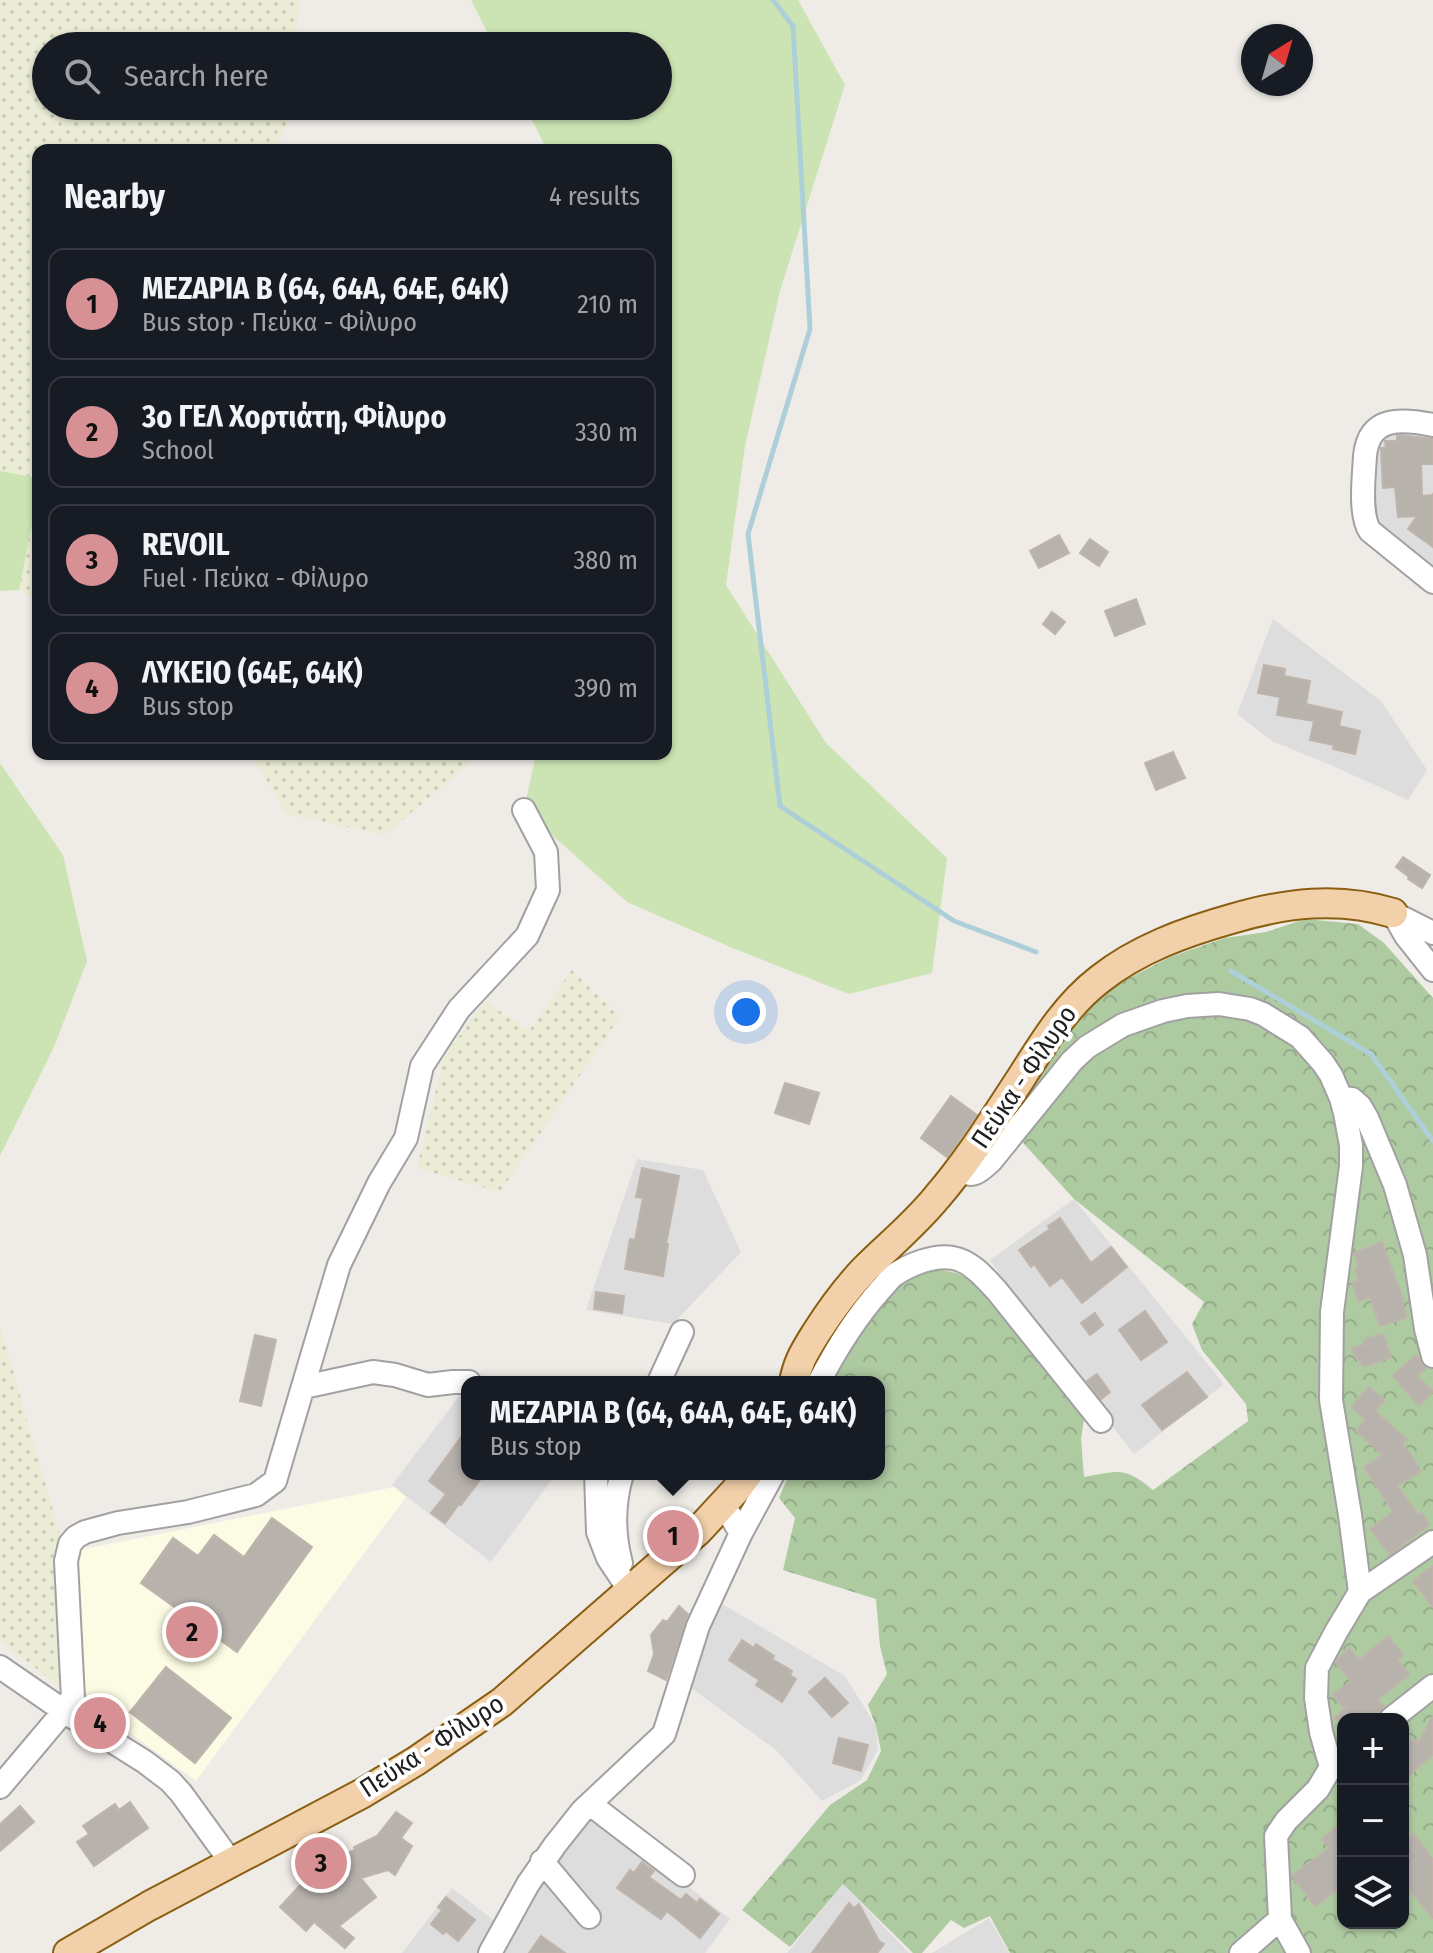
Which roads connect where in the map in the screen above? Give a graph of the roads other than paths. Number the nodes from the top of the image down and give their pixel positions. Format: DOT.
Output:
graph roads {
  1 [pos="1433,425"];
  2 [pos="1433,582"];
  3 [pos="524,810"];
  4 [pos="1393,913"];
  5 [pos="1433,933"];
  6 [pos="1433,970"];
  7 [pos="1341,1098"];
  8 [pos="960,1170"];
  9 [pos="682,1332"];
  10 [pos="1433,1356"];
  11 [pos="662,1376"];
  12 [pos="795,1376"];
  13 [pos="822,1376"];
  14 [pos="461,1382"];
  15 [pos="304,1387"];
  16 [pos="1101,1421"];
  17 [pos="596,1480"];
  18 [pos="621,1480"];
  19 [pos="743,1480"];
  20 [pos="770,1480"];
  21 [pos="723,1504"];
  22 [pos="741,1533"];
  23 [pos="1433,1542"];
  24 [pos="630,1591"];
  25 [pos="1360,1592"];
  26 [pos="0,1667"];
  27 [pos="1433,1686"];
  28 [pos="70,1708"];
  29 [pos="1399,1713"];
  30 [pos="1337,1762"];
  31 [pos="0,1787"];
  32 [pos="590,1804"];
  33 [pos="542,1861"];
  34 [pos="231,1862"];
  35 [pos="683,1875"];
  36 [pos="589,1917"];
  37 [pos="1280,1919"];
  38 [pos="124,1921"];
  39 [pos="493,1951"];
  40 [pos="68,1953"];
  41 [pos="98,1953"];
  42 [pos="1241,1953"];
  43 [pos="1299,1953"];
  1 -- 2 [label="street"];
  3 -- 15 [label="street"];
  4 -- 5 [label="street"];
  4 -- 6 [label="street"];
  4 -- 8 [label="main road, Πεύκα - Φίλυρο"];
  7 -- 8 [label="street"];
  7 -- 10 [label="street"];
  7 -- 25 [label="street"];
  8 -- 12 [label="main road, Πεύκα - Φίλυρο"];
  9 -- 11 [label="street"];
  13 -- 16 [label="street"];
  14 -- 15 [label="street"];
  15 -- 28 [label="street"];
  17 -- 24 [label="street"];
  18 -- 24 [label="street"];
  19 -- 21 [label="main road, Πεύκα - Φίλυρο"];
  20 -- 22 [label="street"];
  21 -- 22 [label="street"];
  21 -- 24 [label="main road, Πεύκα - Φίλυρο"];
  22 -- 32 [label="street"];
  23 -- 25 [label="street"];
  24 -- 34 [label="main road, Πεύκα - Φίλυρο"];
  25 -- 30 [label="street"];
  26 -- 28 [label="street"];
  27 -- 29 [label="street"];
  28 -- 31 [label="street"];
  28 -- 34 [label="street"];
  30 -- 37 [label="street"];
  32 -- 33 [label="street"];
  32 -- 35 [label="street"];
  33 -- 36 [label="street"];
  33 -- 39 [label="street"];
  34 -- 38 [label="main road, Πεύκα - Φίλυρο"];
  37 -- 42 [label="street"];
  37 -- 43 [label="street"];
  38 -- 40 [label="main road, Πεύκα - Φίλυρο"];
  38 -- 41 [label="street"];
}
